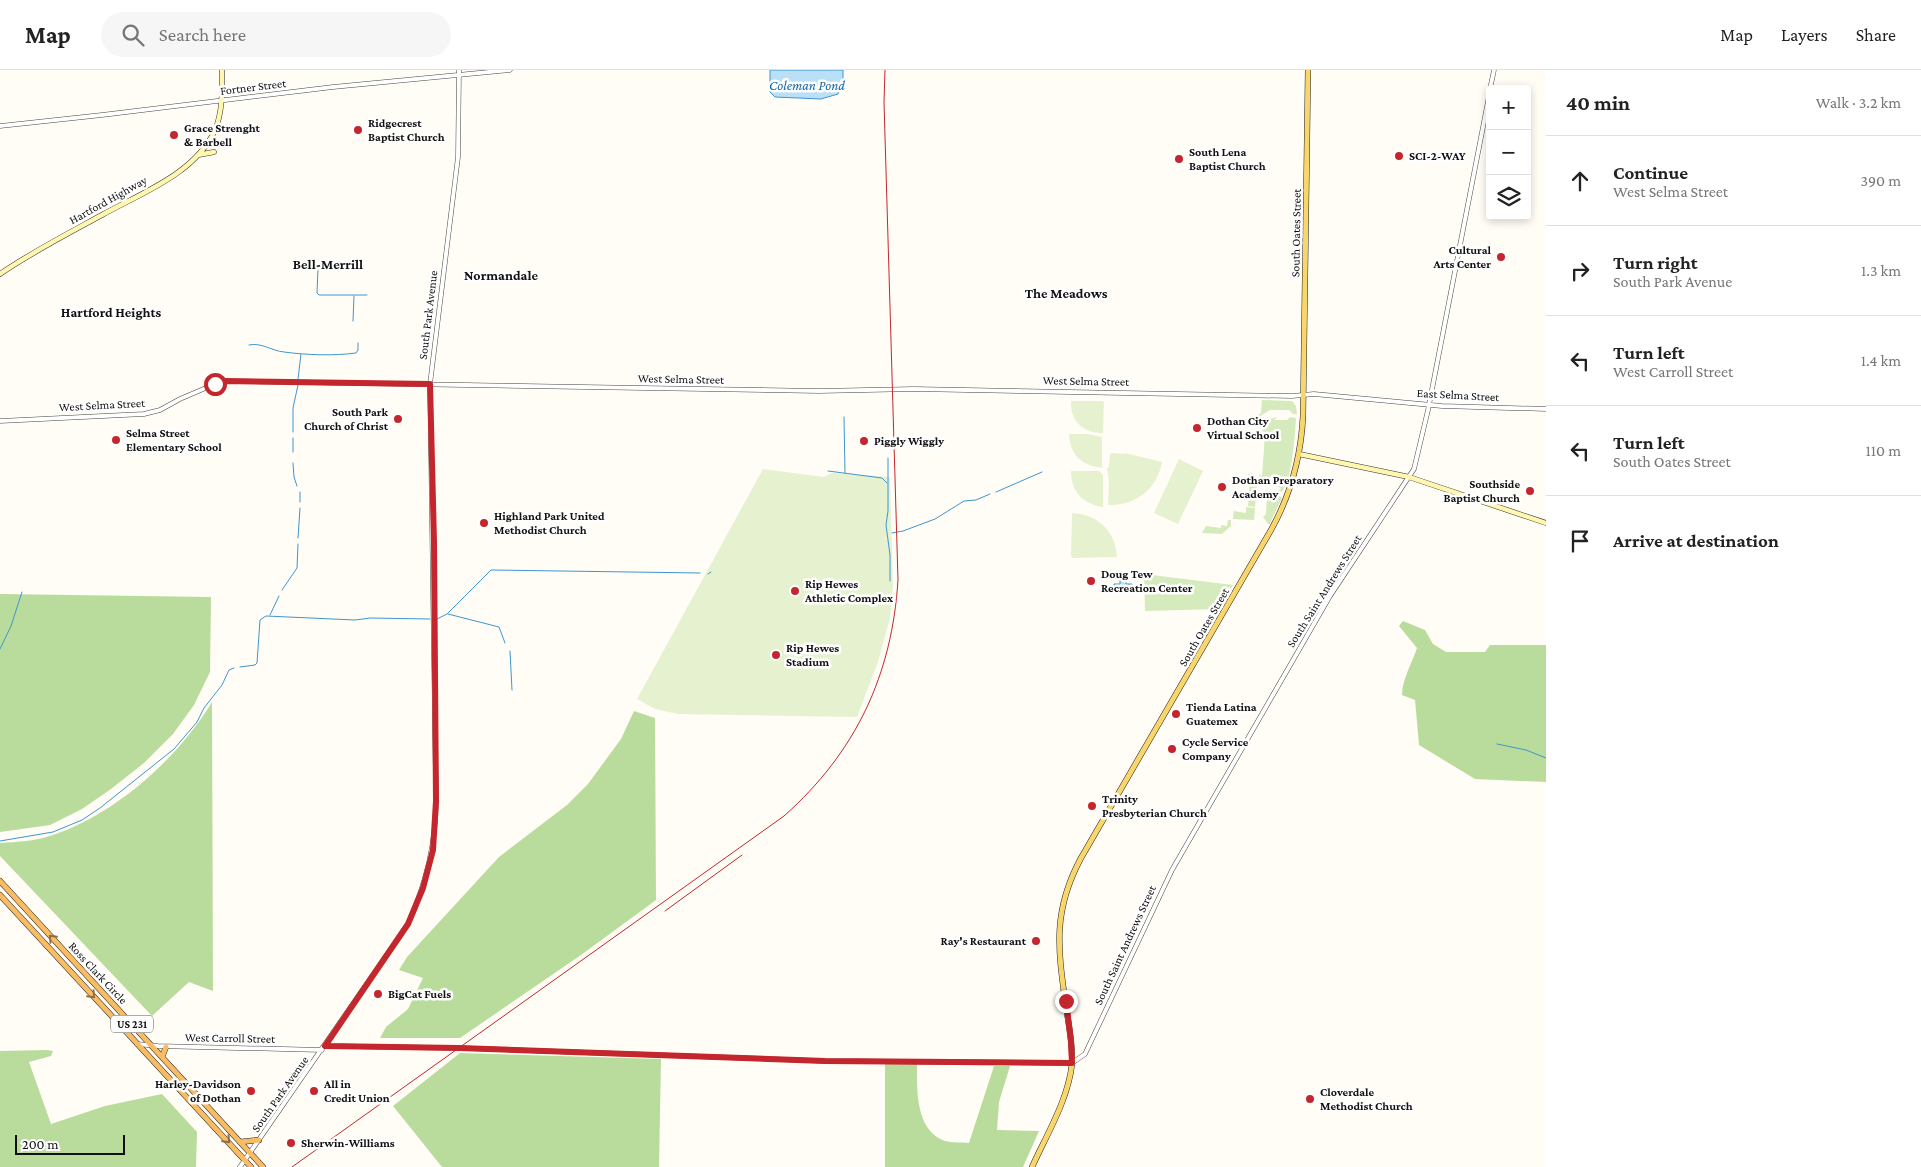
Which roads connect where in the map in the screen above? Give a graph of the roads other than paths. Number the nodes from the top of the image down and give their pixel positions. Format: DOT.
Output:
graph roads {
  1 [pos="222,70"];
  2 [pos="459,70"];
  3 [pos="510,70"];
  4 [pos="1308,70"];
  5 [pos="1494,70"];
  6 [pos="459,75"];
  7 [pos="1491,85"];
  8 [pos="221,101"];
  9 [pos="1486,110"];
  10 [pos="0,126"];
  11 [pos="214,152"];
  12 [pos="197,155"];
  13 [pos="0,274"];
  14 [pos="430,384"];
  15 [pos="1303,396"];
  16 [pos="1368,399"];
  17 [pos="1428,404"];
  18 [pos="1546,409"];
  19 [pos="0,421"];
  20 [pos="1299,454"];
  21 [pos="1409,477"];
  22 [pos="1546,523"];
  23 [pos="0,881"];
  24 [pos="0,895"];
  25 [pos="40,925"];
  26 [pos="34,932"];
  27 [pos="137,1044"];
  28 [pos="152,1046"];
  29 [pos="166,1047"];
  30 [pos="324,1048"];
  31 [pos="162,1057"];
  32 [pos="1072,1063"];
  33 [pos="182,1079"];
  34 [pos="176,1085"];
  35 [pos="221,1121"];
  36 [pos="214,1127"];
  37 [pos="260,1140"];
  38 [pos="240,1142"];
  39 [pos="250,1153"];
  40 [pos="245,1160"];
  41 [pos="240,1167"];
  42 [pos="251,1167"];
  43 [pos="263,1167"];
  44 [pos="1032,1167"];
  1 -- 8 [label="main road"];
  2 -- 6 [label="street, South Park Avenue"];
  3 -- 6 [label="street, Fortner Street"];
  4 -- 15 [label="main road, South Oates Street"];
  5 -- 7 [label="street, South Saint Andrews Street"];
  6 -- 8 [label="street, Fortner Street"];
  6 -- 14 [label="street, South Park Avenue"];
  8 -- 10 [label="street, Fortner Street"];
  8 -- 12 [label="main road, Hartford Highway"];
  9 -- 17 [label="street, South Saint Andrews Street"];
  11 -- 12 [label="main road"];
  12 -- 13 [label="main road, Hartford Highway"];
  14 -- 15 [label="street, West Selma Street"];
  14 -- 19 [label="street, West Selma Street"];
  14 -- 30 [label="street, South Park Avenue"];
  15 -- 16 [label="street, West Selma Street"];
  15 -- 20 [label="main road, South Oates Street"];
  16 -- 17 [label="street, East Selma Street"];
  17 -- 18 [label="street, East Selma Street"];
  17 -- 21 [label="street, South Saint Andrews Street"];
  20 -- 21 [label="main road"];
  20 -- 32 [label="main road, South Oates Street"];
  21 -- 22 [label="main road"];
  21 -- 32 [label="street, South Saint Andrews Street"];
  23 -- 25 [label="highway, Ross Clark Circle / US 231"];
  24 -- 26 [label="highway, Ross Clark Circle / US 231"];
  25 -- 26 [label="highway"];
  28 -- 25 [label="highway, Ross Clark Circle / US 231, one-way"];
  26 -- 27 [label="highway, Ross Clark Circle / US 231, one-way"];
  27 -- 28 [label="street, West Carroll Street"];
  27 -- 34 [label="highway, Ross Clark Circle / US 231"];
  28 -- 29 [label="street, West Carroll Street"];
  28 -- 31 [label="highway, Ross Clark Circle / US 231"];
  29 -- 30 [label="street, West Carroll Street"];
  29 -- 31 [label="highway"];
  30 -- 32 [label="street, West Carroll Street"];
  30 -- 37 [label="street, South Park Avenue"];
  31 -- 33 [label="highway, Ross Clark Circle / US 231"];
  32 -- 44 [label="main road, South Oates Street"];
  33 -- 34 [label="highway"];
  33 -- 35 [label="highway, Ross Clark Circle / US 231"];
  34 -- 36 [label="highway, Ross Clark Circle / US 231"];
  35 -- 36 [label="highway"];
  35 -- 38 [label="highway, Ross Clark Circle / US 231"];
  36 -- 40 [label="highway, Ross Clark Circle / US 231, one-way"];
  37 -- 38 [label="highway"];
  37 -- 39 [label="street, South Park Avenue"];
  38 -- 39 [label="highway, Ross Clark Circle / US 231"];
  39 -- 40 [label="street, South Park Avenue"];
  39 -- 43 [label="highway, Ross Clark Circle / US 231"];
  40 -- 41 [label="street, South Park Avenue"];
  40 -- 42 [label="highway, Ross Clark Circle / US 231"];
}
